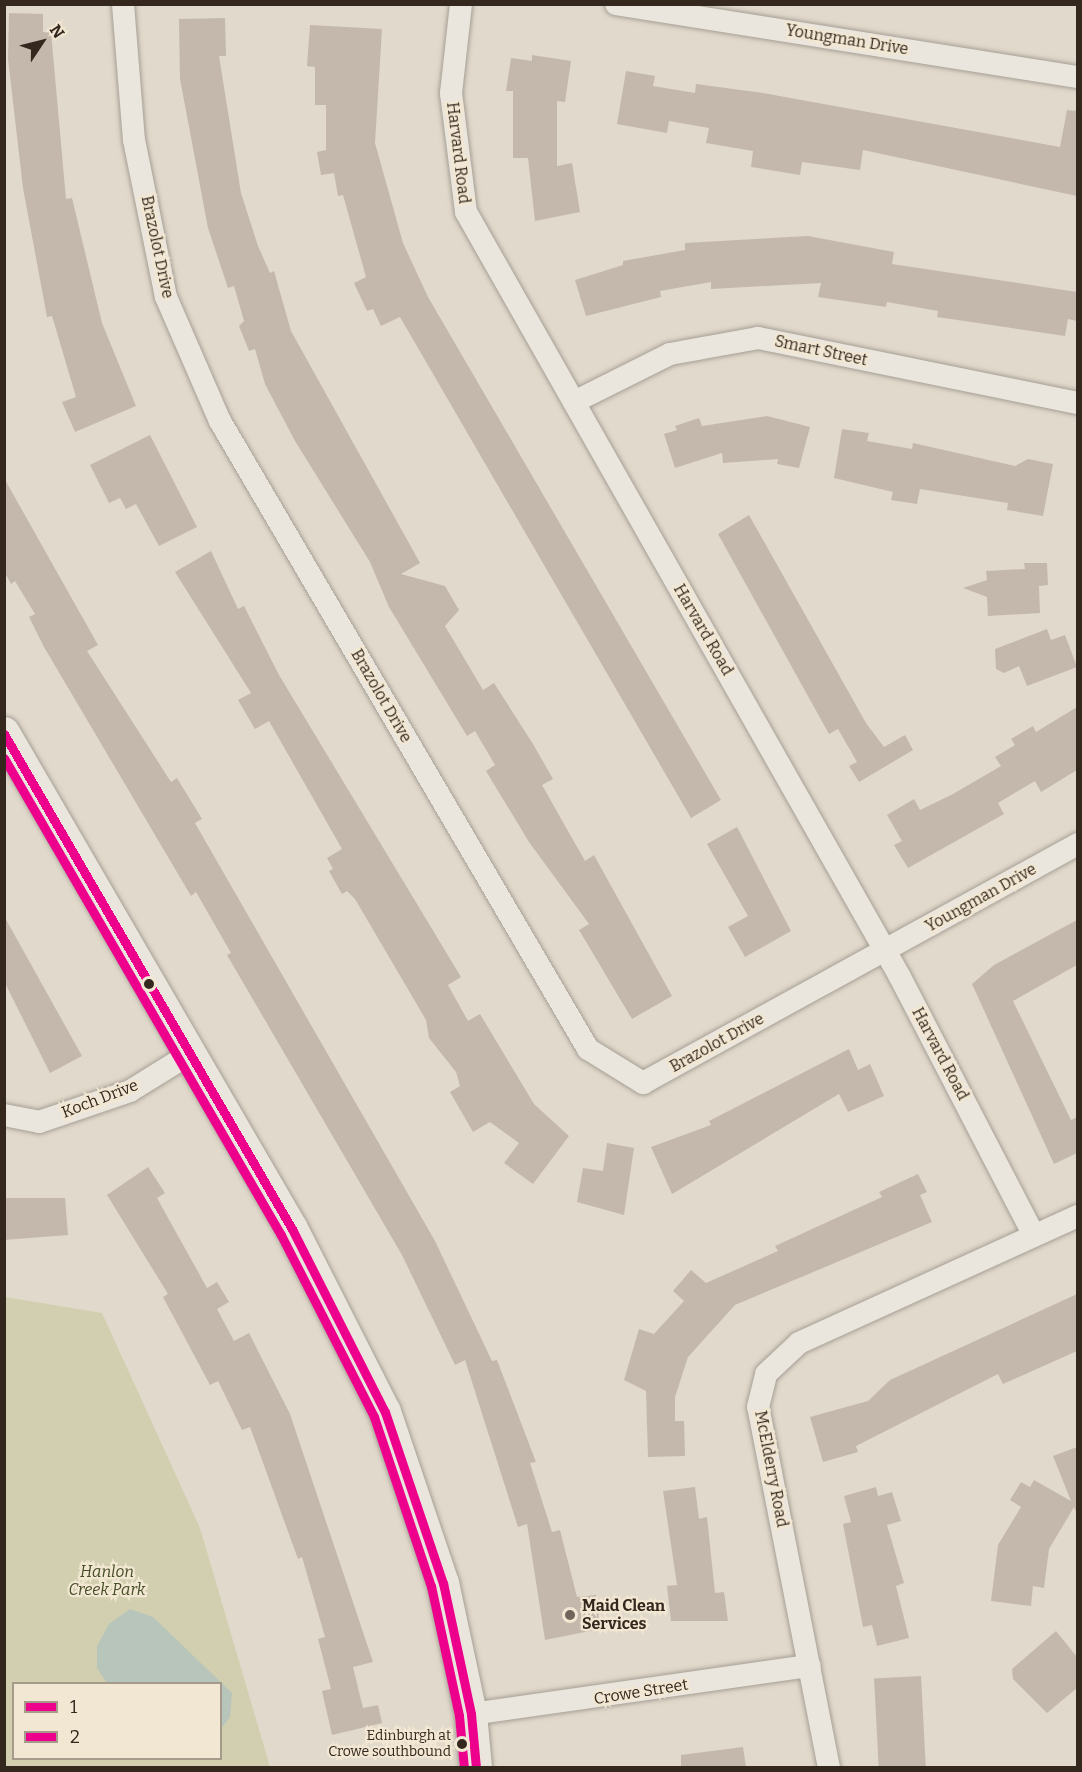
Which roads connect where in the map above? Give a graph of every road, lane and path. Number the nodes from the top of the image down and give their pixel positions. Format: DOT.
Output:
graph roads {
  1 [pos="123,4"];
  2 [pos="461,4"];
  3 [pos="616,4"];
  4 [pos="1077,77"];
  5 [pos="574,402"];
  6 [pos="1077,403"];
  7 [pos="4,733"];
  8 [pos="1077,844"];
  9 [pos="885,951"];
  10 [pos="190,1054"];
  11 [pos="4,1114"];
  12 [pos="1077,1216"];
  13 [pos="1034,1235"];
  14 [pos="810,1666"];
  15 [pos="471,1714"];
  16 [pos="476,1767"];
  17 [pos="829,1767"];
  1 -- 9 [label="street, Brazolot Drive"];
  2 -- 5 [label="street, Harvard Road"];
  3 -- 4 [label="street, Youngman Drive"];
  5 -- 6 [label="street, Smart Street"];
  5 -- 9 [label="street, Harvard Road"];
  7 -- 10 [label="main road"];
  8 -- 9 [label="street, Youngman Drive"];
  9 -- 13 [label="street, Harvard Road"];
  10 -- 11 [label="street, Koch Drive"];
  10 -- 15 [label="main road"];
  12 -- 13 [label="street, McElderry Road"];
  13 -- 14 [label="street, McElderry Road"];
  14 -- 15 [label="street, Crowe Street"];
  14 -- 17 [label="street, McElderry Road"];
  15 -- 16 [label="main road"];
}
